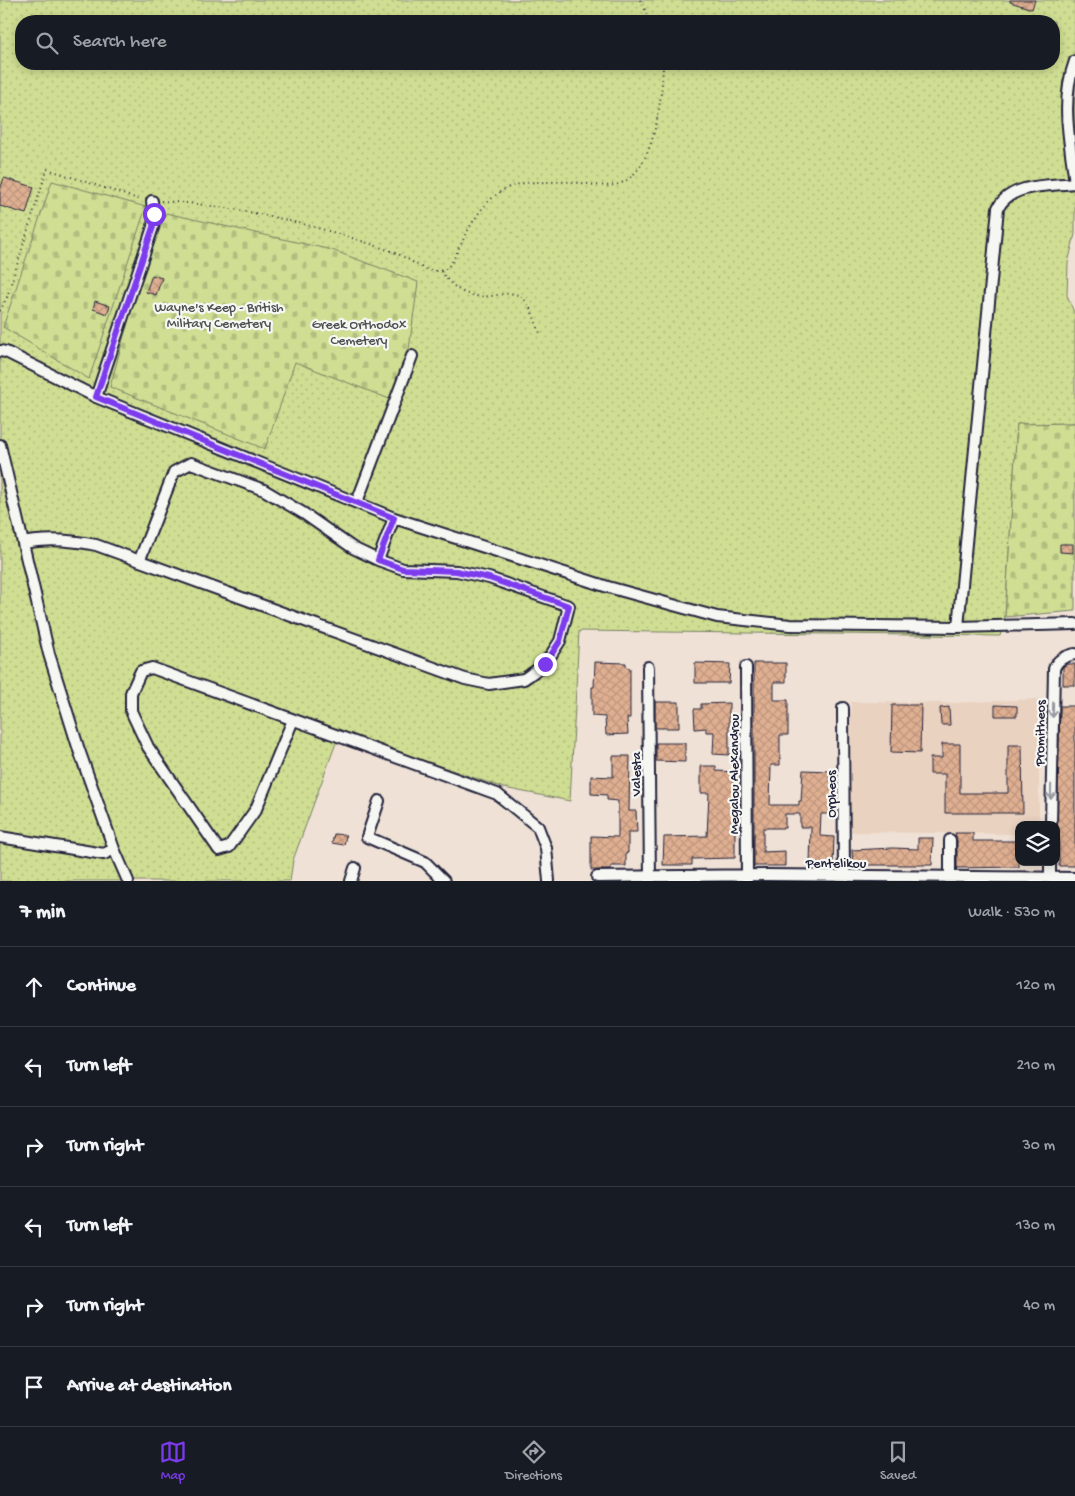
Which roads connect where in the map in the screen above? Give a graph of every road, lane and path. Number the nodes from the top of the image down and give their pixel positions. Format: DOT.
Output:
graph roads {
  1 [pos="640,0"];
  2 [pos="648,15"];
  3 [pos="1075,62"];
  4 [pos="662,70"];
  5 [pos="152,201"];
  6 [pos="442,271"];
  7 [pos="0,311"];
  8 [pos="540,333"];
  9 [pos="0,351"];
  10 [pos="412,356"];
  11 [pos="96,397"];
  12 [pos="0,445"];
  13 [pos="357,502"];
  14 [pos="394,518"];
  15 [pos="23,543"];
  16 [pos="140,559"];
  17 [pos="378,560"];
  18 [pos="1075,624"];
  19 [pos="958,627"];
  20 [pos="1075,654"];
  21 [pos="648,667"];
  22 [pos="746,667"];
  23 [pos="843,708"];
  24 [pos="293,720"];
  25 [pos="379,801"];
  26 [pos="1051,821"];
  27 [pos="0,837"];
  28 [pos="950,840"];
  29 [pos="114,849"];
  30 [pos="1050,866"];
  31 [pos="355,868"];
  32 [pos="597,877"];
  33 [pos="747,878"];
  34 [pos="844,878"];
  35 [pos="1075,878"];
  36 [pos="650,879"];
  37 [pos="950,879"];
  38 [pos="1050,879"];
  39 [pos="128,881"];
  40 [pos="351,881"];
  41 [pos="444,881"];
  42 [pos="549,881"];
  1 -- 2 [label="path"];
  3 -- 19 [label="street"];
  4 -- 6 [label="path"];
  5 -- 6 [label="path"];
  5 -- 7 [label="path"];
  5 -- 11 [label="street"];
  6 -- 8 [label="path"];
  9 -- 11 [label="street"];
  10 -- 13 [label="street"];
  11 -- 13 [label="street"];
  12 -- 15 [label="street"];
  13 -- 14 [label="street"];
  14 -- 17 [label="street"];
  14 -- 19 [label="street"];
  15 -- 16 [label="street"];
  15 -- 29 [label="street"];
  16 -- 17 [label="street"];
  16 -- 17 [label="street"];
  18 -- 19 [label="street"];
  20 -- 26 [label="street, Promitheos, one-way"];
  21 -- 36 [label="street, Valesta"];
  22 -- 33 [label="street, Megalou Alexandrou"];
  23 -- 34 [label="street, Orpheos"];
  24 -- 24 [label="street"];
  24 -- 42 [label="street"];
  25 -- 41 [label="street"];
  27 -- 29 [label="street"];
  28 -- 37 [label="street"];
  29 -- 39 [label="street"];
  30 -- 38 [label="street"];
  31 -- 40 [label="street"];
  32 -- 36 [label="street, Pentelikou"];
  33 -- 34 [label="street, Pentelikou"];
  33 -- 36 [label="street, Pentelikou"];
  34 -- 37 [label="street, Pentelikou"];
  35 -- 38 [label="street, Pentelikou"];
  37 -- 38 [label="street, Pentelikou"];
}
